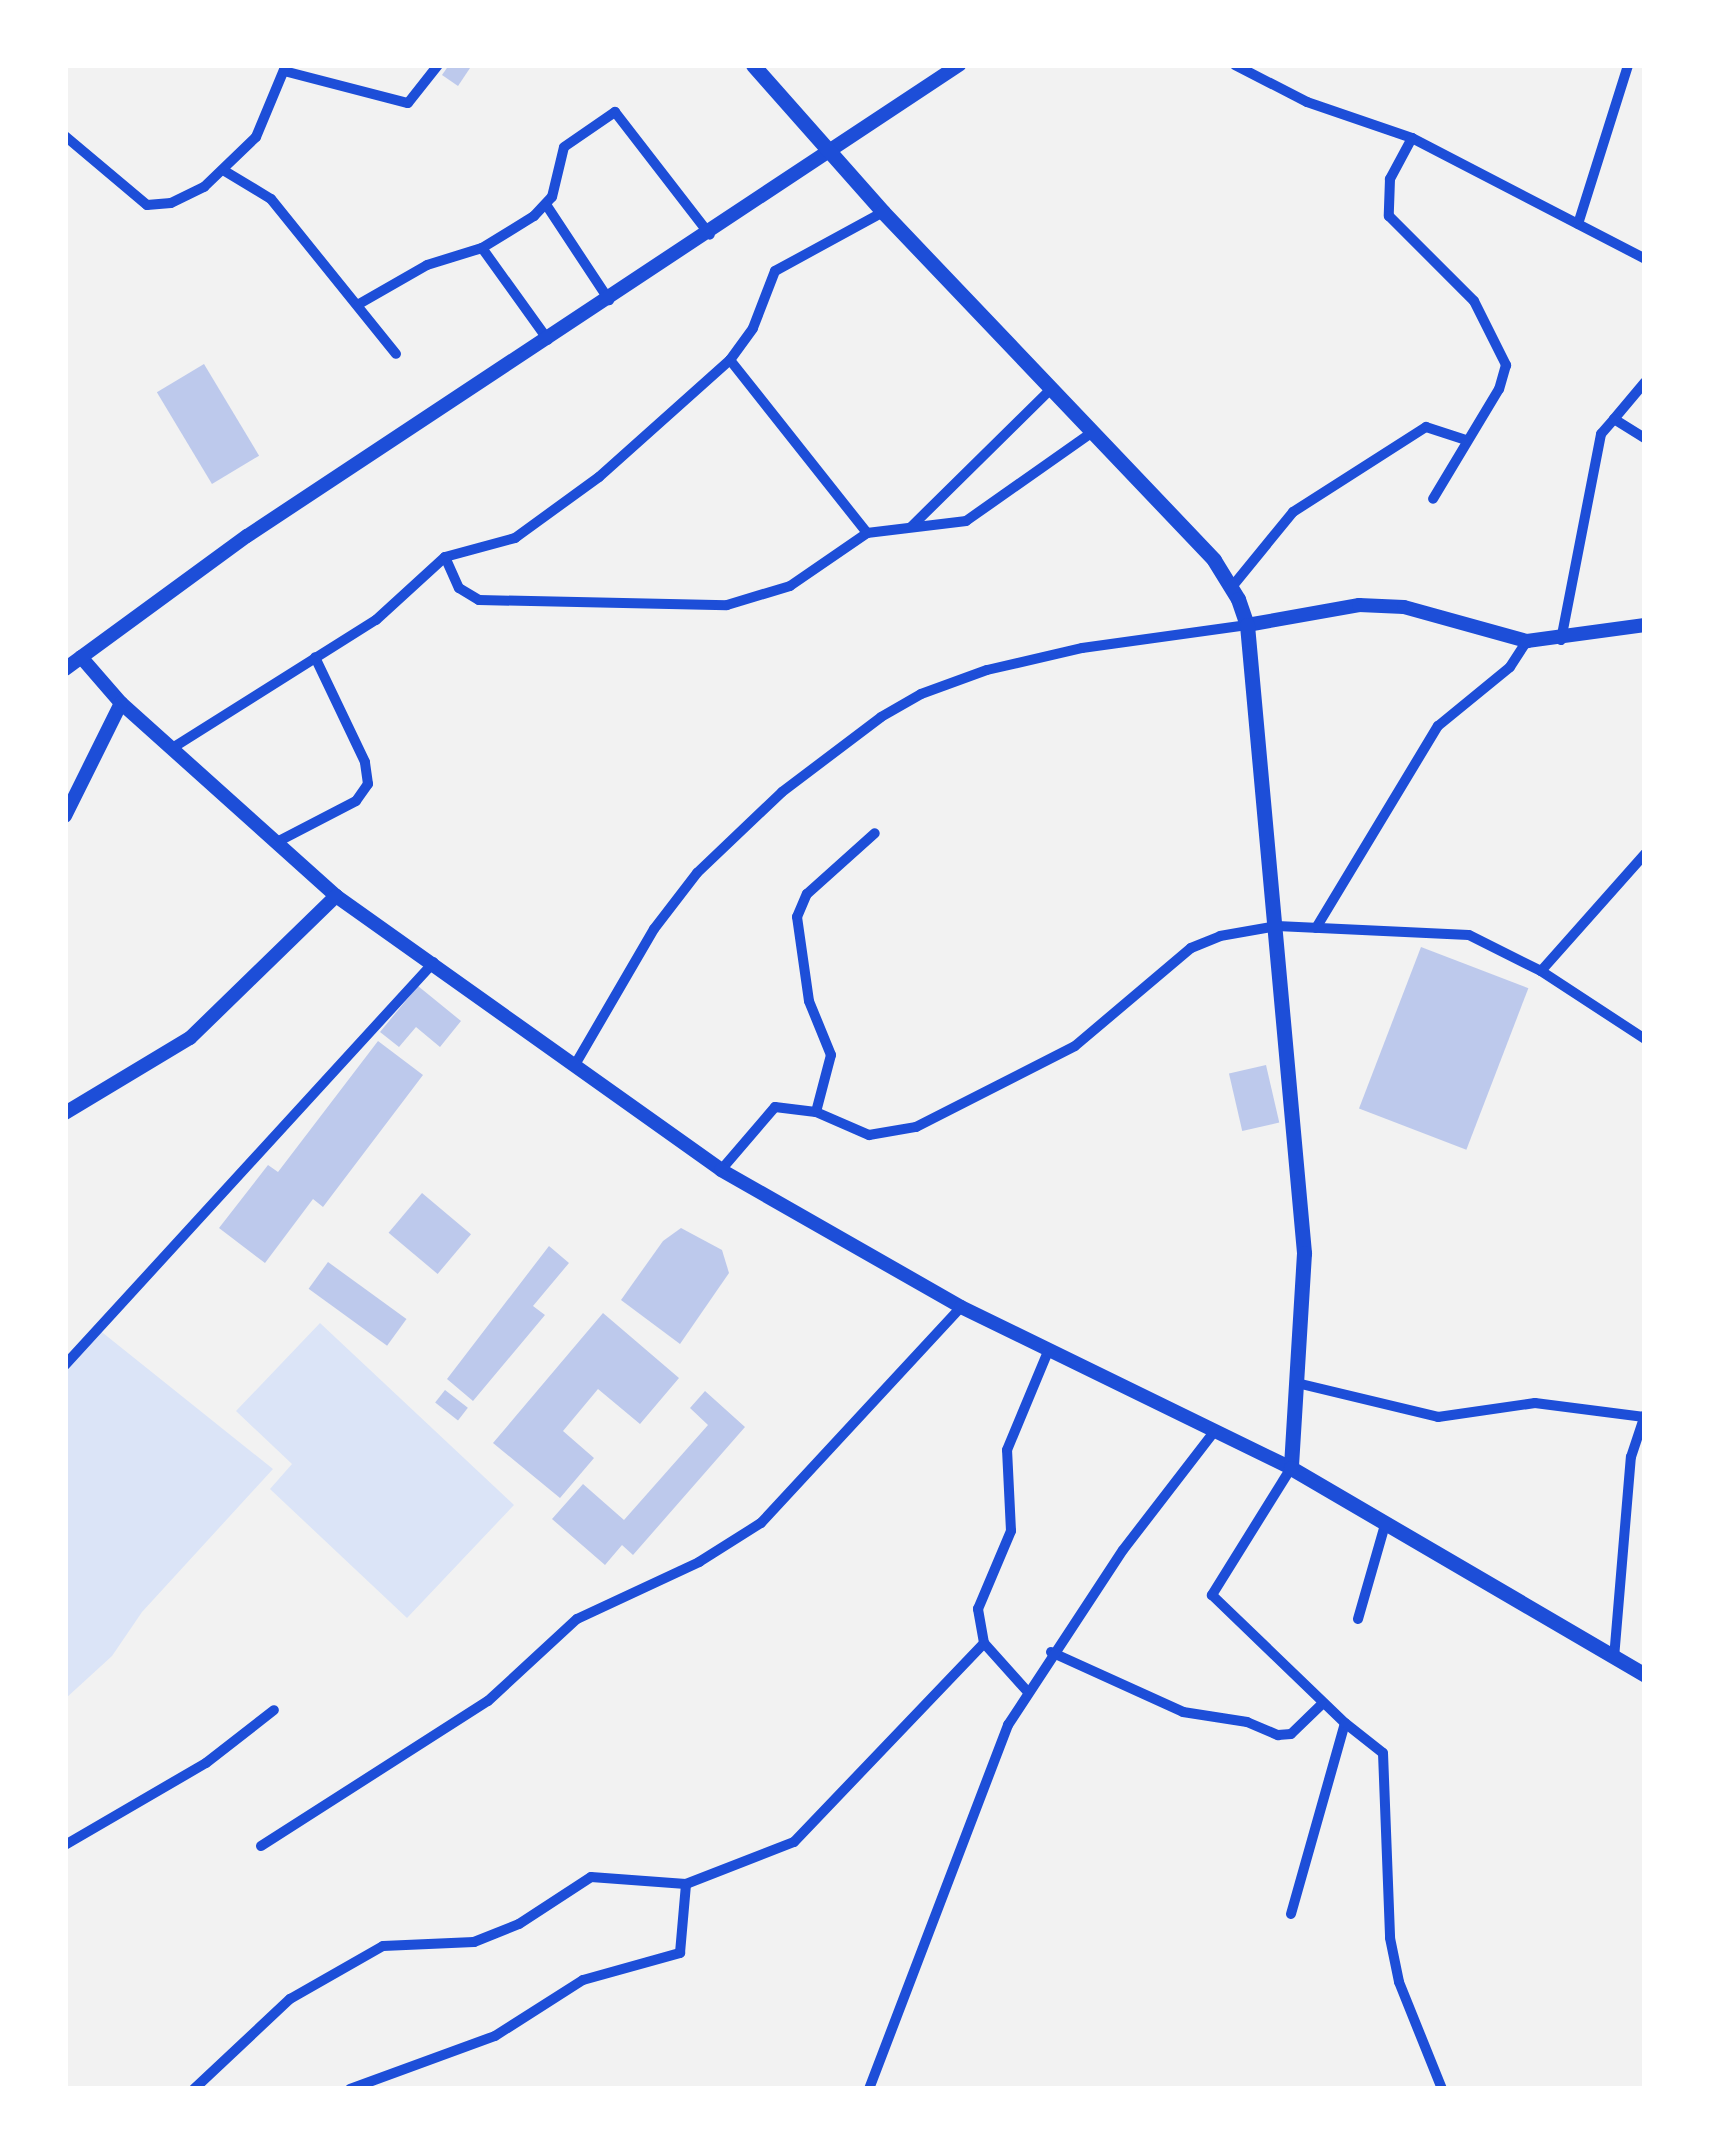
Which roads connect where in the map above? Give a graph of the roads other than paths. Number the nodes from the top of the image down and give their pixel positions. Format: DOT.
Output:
graph roads {
  1 [pos="438,65"];
  2 [pos="753,65"];
  3 [pos="960,65"];
  4 [pos="1236,65"];
  5 [pos="1628,65"];
  6 [pos="285,68"];
  7 [pos="65,136"];
  8 [pos="1412,138"];
  9 [pos="831,156"];
  10 [pos="224,170"];
  11 [pos="547,206"];
  12 [pos="882,212"];
  13 [pos="1578,224"];
  14 [pos="710,235"];
  15 [pos="482,248"];
  16 [pos="1645,258"];
  17 [pos="610,300"];
  18 [pos="360,304"];
  19 [pos="548,340"];
  20 [pos="396,354"];
  21 [pos="730,360"];
  22 [pos="1645,382"];
  23 [pos="1052,388"];
  24 [pos="1614,419"];
  25 [pos="1090,434"];
  26 [pos="1645,438"];
  27 [pos="1466,440"];
  28 [pos="1434,499"];
  29 [pos="910,528"];
  30 [pos="866,533"];
  31 [pos="445,557"];
  32 [pos="1231,588"];
  33 [pos="1247,625"];
  34 [pos="1645,625"];
  35 [pos="1561,641"];
  36 [pos="1527,642"];
  37 [pos="316,656"];
  38 [pos="82,657"];
  39 [pos="65,669"];
  40 [pos="121,703"];
  41 [pos="174,747"];
  42 [pos="65,816"];
  43 [pos="874,833"];
  44 [pos="278,842"];
  45 [pos="1645,854"];
  46 [pos="336,896"];
  47 [pos="1276,926"];
  48 [pos="1316,928"];
  49 [pos="434,962"];
  50 [pos="1542,970"];
  51 [pos="1645,1038"];
  52 [pos="576,1063"];
  53 [pos="816,1112"];
  54 [pos="65,1113"];
  55 [pos="721,1170"];
  56 [pos="962,1306"];
  57 [pos="1049,1349"];
  58 [pos="65,1365"];
  59 [pos="1301,1384"];
  60 [pos="1645,1416"];
  61 [pos="1214,1432"];
  62 [pos="1291,1468"];
  63 [pos="1385,1525"];
  64 [pos="1358,1619"];
  65 [pos="984,1643"];
  66 [pos="1051,1652"];
  67 [pos="1614,1658"];
  68 [pos="1645,1676"];
  69 [pos="1027,1691"];
  70 [pos="1322,1704"];
  71 [pos="274,1710"];
  72 [pos="1345,1723"];
  73 [pos="65,1845"];
  74 [pos="261,1846"];
  75 [pos="686,1884"];
  76 [pos="1291,1914"];
  77 [pos="194,2089"];
  78 [pos="350,2089"];
  79 [pos="869,2089"];
  80 [pos="1442,2089"];
  1 -- 6 [label="street"];
  2 -- 9 [label="main road"];
  3 -- 9 [label="street"];
  4 -- 8 [label="street"];
  5 -- 13 [label="street"];
  6 -- 10 [label="street"];
  7 -- 10 [label="street"];
  8 -- 13 [label="street"];
  8 -- 27 [label="street"];
  9 -- 12 [label="main road"];
  9 -- 14 [label="street"];
  10 -- 18 [label="street"];
  11 -- 14 [label="street"];
  11 -- 15 [label="street"];
  11 -- 17 [label="street"];
  12 -- 21 [label="street"];
  12 -- 23 [label="main road"];
  13 -- 16 [label="street"];
  14 -- 17 [label="street"];
  15 -- 18 [label="street"];
  15 -- 19 [label="street"];
  17 -- 19 [label="street"];
  18 -- 20 [label="street"];
  19 -- 38 [label="street"];
  21 -- 30 [label="street"];
  21 -- 31 [label="street"];
  22 -- 24 [label="street"];
  23 -- 25 [label="main road"];
  23 -- 29 [label="street"];
  24 -- 26 [label="street"];
  24 -- 35 [label="street"];
  25 -- 29 [label="street"];
  25 -- 32 [label="main road"];
  27 -- 28 [label="street"];
  27 -- 32 [label="street"];
  29 -- 30 [label="street"];
  30 -- 31 [label="street"];
  31 -- 37 [label="street"];
  32 -- 33 [label="main road"];
  33 -- 36 [label="street"];
  33 -- 47 [label="main road"];
  33 -- 52 [label="street"];
  34 -- 35 [label="street"];
  35 -- 36 [label="street"];
  36 -- 48 [label="street"];
  37 -- 41 [label="street"];
  37 -- 44 [label="street"];
  38 -- 39 [label="street"];
  38 -- 40 [label="street"];
  40 -- 41 [label="street"];
  40 -- 42 [label="street"];
  41 -- 44 [label="street"];
  43 -- 53 [label="street"];
  44 -- 46 [label="street"];
  45 -- 50 [label="street"];
  46 -- 49 [label="street"];
  46 -- 54 [label="street"];
  47 -- 48 [label="street"];
  47 -- 53 [label="street"];
  47 -- 59 [label="main road"];
  48 -- 50 [label="street"];
  49 -- 52 [label="street"];
  49 -- 58 [label="street"];
  50 -- 51 [label="street"];
  52 -- 55 [label="street"];
  53 -- 55 [label="street"];
  55 -- 56 [label="street"];
  56 -- 57 [label="street"];
  56 -- 74 [label="street"];
  57 -- 61 [label="street"];
  57 -- 65 [label="street"];
  59 -- 60 [label="street"];
  59 -- 62 [label="main road"];
  60 -- 67 [label="street"];
  61 -- 62 [label="street"];
  61 -- 66 [label="street"];
  62 -- 63 [label="main road"];
  62 -- 70 [label="street"];
  63 -- 64 [label="street"];
  63 -- 67 [label="main road"];
  65 -- 69 [label="street"];
  65 -- 75 [label="street"];
  66 -- 69 [label="street"];
  66 -- 70 [label="street"];
  67 -- 68 [label="main road"];
  69 -- 79 [label="street"];
  70 -- 72 [label="street"];
  71 -- 73 [label="street"];
  72 -- 76 [label="street"];
  72 -- 80 [label="street"];
  75 -- 77 [label="street"];
  75 -- 78 [label="street"];
}
